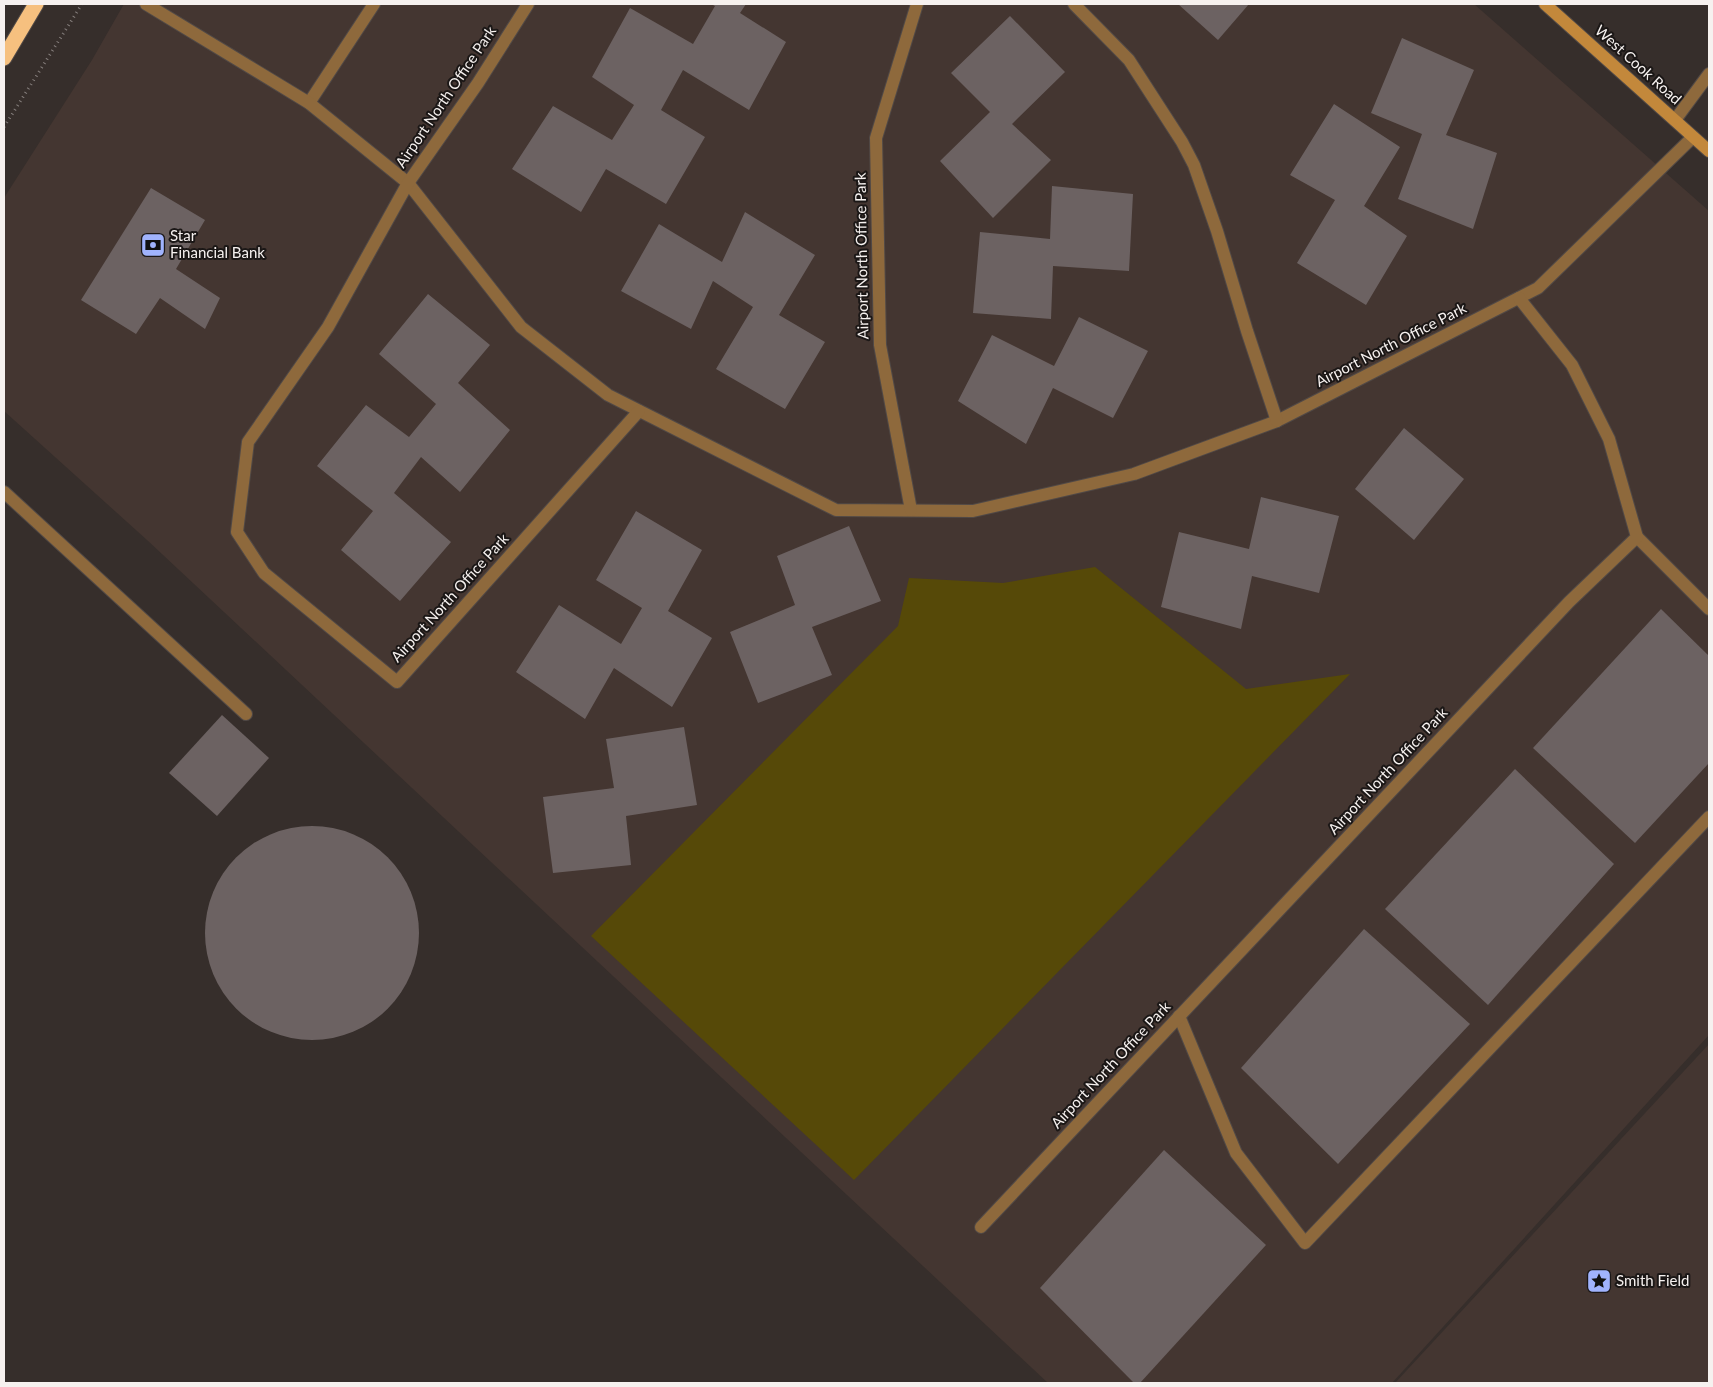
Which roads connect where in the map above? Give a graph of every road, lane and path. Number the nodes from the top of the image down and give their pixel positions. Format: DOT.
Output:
graph roads {
  1 [pos="36,4"];
  2 [pos="82,4"];
  3 [pos="146,4"];
  4 [pos="374,4"];
  5 [pos="528,4"];
  6 [pos="917,4"];
  7 [pos="1074,4"];
  8 [pos="1545,4"];
  9 [pos="4,58"];
  10 [pos="1709,74"];
  11 [pos="309,103"];
  12 [pos="1675,120"];
  13 [pos="4,127"];
  14 [pos="1693,137"];
  15 [pos="1709,151"];
  16 [pos="408,183"];
  17 [pos="1519,298"];
  18 [pos="639,411"];
  19 [pos="1277,421"];
  20 [pos="4,492"];
  21 [pos="911,510"];
  22 [pos="1637,537"];
  23 [pos="1709,609"];
  24 [pos="246,714"];
  25 [pos="1709,817"];
  26 [pos="1179,1016"];
  27 [pos="981,1226"];
  1 -- 9 [label="highway"];
  2 -- 13 [label="path"];
  3 -- 11 [label="street, Airport North Office Park"];
  4 -- 11 [label="street"];
  5 -- 16 [label="street, Airport North Office Park"];
  6 -- 21 [label="street, Airport North Office Park"];
  7 -- 19 [label="street"];
  8 -- 12 [label="main road, West Cook Road"];
  10 -- 12 [label="street"];
  11 -- 16 [label="street, Airport North Office Park"];
  12 -- 14 [label="main road, West Cook Road"];
  14 -- 15 [label="main road, West Cook Road"];
  14 -- 17 [label="street, Airport North Office Park"];
  16 -- 18 [label="street, Airport North Office Park"];
  16 -- 18 [label="street, Airport North Office Park"];
  17 -- 19 [label="street, Airport North Office Park"];
  17 -- 22 [label="street"];
  18 -- 21 [label="street, Airport North Office Park"];
  19 -- 21 [label="street, Airport North Office Park"];
  20 -- 24 [label="street"];
  22 -- 23 [label="street"];
  22 -- 26 [label="street, Airport North Office Park"];
  25 -- 26 [label="street"];
  26 -- 27 [label="street, Airport North Office Park"];
}
